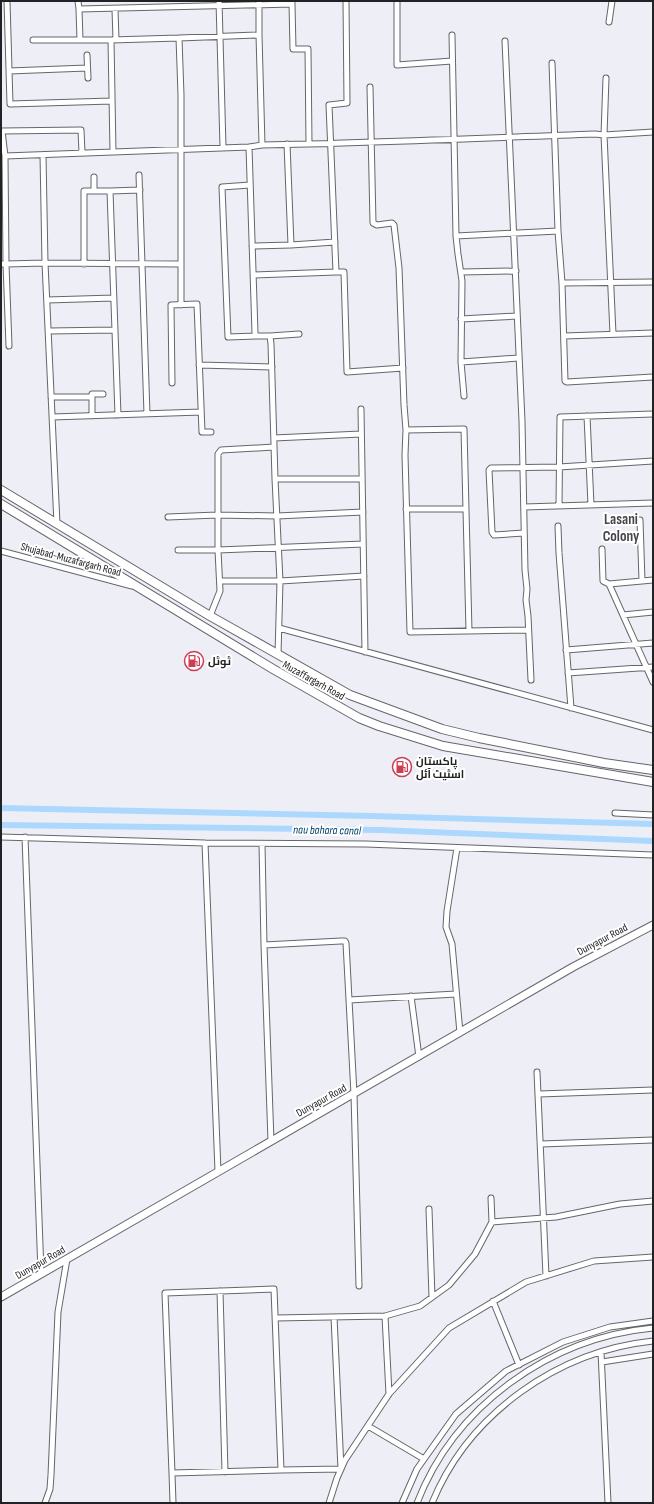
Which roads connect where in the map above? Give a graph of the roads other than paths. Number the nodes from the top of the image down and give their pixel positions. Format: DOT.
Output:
graph roads {
  1 [pos="7,1"];
  2 [pos="78,1"];
  3 [pos="346,1"];
  4 [pos="398,1"];
  5 [pos="612,1"];
  6 [pos="292,2"];
  7 [pos="259,3"];
  8 [pos="219,4"];
  9 [pos="78,9"];
  10 [pos="115,9"];
  11 [pos="609,22"];
  12 [pos="259,34"];
  13 [pos="452,35"];
  14 [pos="220,36"];
  15 [pos="179,38"];
  16 [pos="33,40"];
  17 [pos="80,40"];
  18 [pos="114,40"];
  19 [pos="505,41"];
  20 [pos="87,55"];
  21 [pos="452,61"];
  22 [pos="552,63"];
  23 [pos="87,68"];
  24 [pos="9,71"];
  25 [pos="88,78"];
  26 [pos="606,78"];
  27 [pos="370,87"];
  28 [pos="112,101"];
  29 [pos="653,132"];
  30 [pos="555,135"];
  31 [pos="604,135"];
  32 [pos="509,137"];
  33 [pos="455,139"];
  34 [pos="371,143"];
  35 [pos="287,144"];
  36 [pos="309,144"];
  37 [pos="331,144"];
  38 [pos="262,145"];
  39 [pos="223,147"];
  40 [pos="249,147"];
  41 [pos="181,149"];
  42 [pos="113,152"];
  43 [pos="82,153"];
  44 [pos="43,155"];
  45 [pos="5,156"];
  46 [pos="139,175"];
  47 [pos="94,177"];
  48 [pos="250,185"];
  49 [pos="140,190"];
  50 [pos="94,191"];
  51 [pos="110,191"];
  52 [pos="3,224"];
  53 [pos="558,231"];
  54 [pos="514,233"];
  55 [pos="456,236"];
  56 [pos="335,242"];
  57 [pos="291,245"];
  58 [pos="252,246"];
  59 [pos="45,263"];
  60 [pos="4,264"];
  61 [pos="84,264"];
  62 [pos="142,264"];
  63 [pos="181,264"];
  64 [pos="112,265"];
  65 [pos="516,271"];
  66 [pos="336,272"];
  67 [pos="462,272"];
  68 [pos="253,275"];
  69 [pos="611,282"];
  70 [pos="653,282"];
  71 [pos="562,283"];
  72 [pos="114,298"];
  73 [pos="47,300"];
  74 [pos="181,305"];
  75 [pos="517,316"];
  76 [pos="461,319"];
  77 [pos="115,330"];
  78 [pos="49,331"];
  79 [pos="653,333"];
  80 [pos="299,334"];
  81 [pos="613,334"];
  82 [pos="256,336"];
  83 [pos="270,336"];
  84 [pos="564,336"];
  85 [pos="9,346"];
  86 [pos="519,358"];
  87 [pos="461,362"];
  88 [pos="199,365"];
  89 [pos="272,367"];
  90 [pos="402,368"];
  91 [pos="653,377"];
  92 [pos="172,383"];
  93 [pos="103,394"];
  94 [pos="464,396"];
  95 [pos="51,397"];
  96 [pos="92,397"];
  97 [pos="361,410"];
  98 [pos="201,412"];
  99 [pos="147,414"];
  100 [pos="653,414"];
  101 [pos="118,415"];
  102 [pos="92,416"];
  103 [pos="587,416"];
  104 [pos="52,417"];
  105 [pos="406,430"];
  106 [pos="211,432"];
  107 [pos="361,434"];
  108 [pos="274,438"];
  109 [pos="274,447"];
  110 [pos="653,461"];
  111 [pos="590,464"];
  112 [pos="559,467"];
  113 [pos="523,468"];
  114 [pos="275,479"];
  115 [pos="362,479"];
  116 [pos="1,490"];
  117 [pos="653,503"];
  118 [pos="1,504"];
  119 [pos="592,505"];
  120 [pos="559,506"];
  121 [pos="524,507"];
  122 [pos="406,509"];
  123 [pos="466,509"];
  124 [pos="363,512"];
  125 [pos="217,515"];
  126 [pos="277,516"];
  127 [pos="168,517"];
  128 [pos="640,520"];
  129 [pos="57,524"];
  130 [pos="558,526"];
  131 [pos="524,533"];
  132 [pos="363,544"];
  133 [pos="278,547"];
  134 [pos="602,549"];
  135 [pos="178,550"];
  136 [pos="218,550"];
  137 [pos="1,551"];
  138 [pos="364,576"];
  139 [pos="653,580"];
  140 [pos="220,581"];
  141 [pos="280,581"];
  142 [pos="642,581"];
  143 [pos="609,584"];
  144 [pos="135,587"];
  145 [pos="653,612"];
  146 [pos="623,615"];
  147 [pos="210,616"];
  148 [pos="279,628"];
  149 [pos="528,630"];
  150 [pos="469,631"];
  151 [pos="653,643"];
  152 [pos="636,644"];
  153 [pos="566,650"];
  154 [pos="365,652"];
  155 [pos="278,655"];
  156 [pos="653,667"];
  157 [pos="647,668"];
  158 [pos="568,674"];
  159 [pos="531,680"];
  160 [pos="653,682"];
  161 [pos="571,708"];
  162 [pos="653,730"];
  163 [pos="574,757"];
  164 [pos="573,769"];
  165 [pos="653,770"];
  166 [pos="653,782"];
  167 [pos="615,813"];
  168 [pos="653,815"];
  169 [pos="1,837"];
  170 [pos="25,837"];
  171 [pos="205,843"];
  172 [pos="262,844"];
  173 [pos="457,848"];
  174 [pos="653,855"];
  175 [pos="653,925"];
  176 [pos="264,945"];
  177 [pos="456,994"];
  178 [pos="411,996"];
  179 [pos="349,1000"];
  180 [pos="460,1033"];
  181 [pos="419,1056"];
  182 [pos="537,1072"];
  183 [pos="653,1090"];
  184 [pos="354,1094"];
  185 [pos="539,1094"];
  186 [pos="653,1140"];
  187 [pos="271,1141"];
  188 [pos="541,1144"];
  189 [pos="218,1171"];
  190 [pos="491,1198"];
  191 [pos="653,1201"];
  192 [pos="429,1209"];
  193 [pos="544,1218"];
  194 [pos="492,1222"];
  195 [pos="653,1257"];
  196 [pos="67,1259"];
  197 [pos="41,1274"];
  198 [pos="546,1276"];
  199 [pos="359,1286"];
  200 [pos="220,1291"];
  201 [pos="1,1297"];
  202 [pos="432,1297"];
  203 [pos="493,1302"];
  204 [pos="385,1316"];
  205 [pos="334,1317"];
  206 [pos="275,1318"];
  207 [pos="653,1321"];
  208 [pos="653,1328"];
  209 [pos="653,1341"];
  210 [pos="601,1352"];
  211 [pos="653,1354"];
  212 [pos="602,1362"];
  213 [pos="519,1365"];
  214 [pos="389,1394"];
  215 [pos="368,1426"];
  216 [pos="424,1459"];
  217 [pos="341,1469"];
  218 [pos="280,1470"];
  219 [pos="225,1472"];
  220 [pos="172,1474"];
  221 [pos="44,1503"];
  222 [pos="173,1503"];
  223 [pos="329,1503"];
  224 [pos="402,1503"];
  225 [pos="417,1503"];
  226 [pos="432,1503"];
  227 [pos="608,1503"];
  1 -- 24 [label="street"];
  2 -- 9 [label="street"];
  3 -- 37 [label="street"];
  4 -- 21 [label="street"];
  5 -- 11 [label="street"];
  6 -- 7 [label="street"];
  6 -- 36 [label="street"];
  7 -- 8 [label="street"];
  7 -- 12 [label="street"];
  8 -- 10 [label="street"];
  8 -- 14 [label="street"];
  9 -- 10 [label="street"];
  9 -- 17 [label="street"];
  10 -- 18 [label="street"];
  12 -- 14 [label="street"];
  12 -- 38 [label="street"];
  13 -- 21 [label="street"];
  14 -- 15 [label="street"];
  14 -- 39 [label="street"];
  15 -- 18 [label="street"];
  15 -- 41 [label="street"];
  16 -- 17 [label="street"];
  17 -- 18 [label="street"];
  18 -- 28 [label="street"];
  19 -- 32 [label="street"];
  20 -- 23 [label="street"];
  21 -- 33 [label="street"];
  22 -- 30 [label="street"];
  23 -- 24 [label="street"];
  23 -- 25 [label="street"];
  24 -- 28 [label="street"];
  26 -- 31 [label="street"];
  27 -- 34 [label="street"];
  28 -- 42 [label="street"];
  29 -- 31 [label="street"];
  30 -- 31 [label="street"];
  30 -- 32 [label="street"];
  30 -- 53 [label="street"];
  31 -- 69 [label="street"];
  32 -- 33 [label="street"];
  32 -- 54 [label="street"];
  33 -- 34 [label="street"];
  33 -- 55 [label="street"];
  34 -- 37 [label="street"];
  34 -- 90 [label="street"];
  35 -- 36 [label="street"];
  35 -- 38 [label="street"];
  35 -- 57 [label="street"];
  36 -- 37 [label="street"];
  37 -- 56 [label="street"];
  38 -- 40 [label="street"];
  39 -- 40 [label="street"];
  39 -- 41 [label="street"];
  40 -- 48 [label="street"];
  41 -- 42 [label="street"];
  41 -- 63 [label="street"];
  42 -- 43 [label="street"];
  43 -- 44 [label="street"];
  43 -- 45 [label="street"];
  44 -- 45 [label="street"];
  44 -- 59 [label="street"];
  45 -- 52 [label="street"];
  46 -- 49 [label="street"];
  47 -- 50 [label="street"];
  48 -- 58 [label="street"];
  48 -- 82 [label="street"];
  49 -- 51 [label="street"];
  49 -- 62 [label="street"];
  50 -- 51 [label="street"];
  50 -- 61 [label="street"];
  51 -- 64 [label="street"];
  52 -- 60 [label="street"];
  53 -- 54 [label="street"];
  53 -- 71 [label="street"];
  54 -- 55 [label="street"];
  54 -- 65 [label="street"];
  55 -- 67 [label="street"];
  56 -- 57 [label="street"];
  56 -- 66 [label="street"];
  57 -- 58 [label="street"];
  58 -- 68 [label="street"];
  59 -- 60 [label="street"];
  59 -- 61 [label="street"];
  59 -- 73 [label="street"];
  60 -- 85 [label="street"];
  61 -- 64 [label="street"];
  62 -- 63 [label="street"];
  62 -- 64 [label="street"];
  62 -- 99 [label="street"];
  63 -- 74 [label="street"];
  64 -- 72 [label="street"];
  65 -- 67 [label="street"];
  65 -- 75 [label="street"];
  66 -- 68 [label="street"];
  66 -- 90 [label="street"];
  67 -- 76 [label="street"];
  68 -- 82 [label="street"];
  69 -- 70 [label="street"];
  69 -- 71 [label="street"];
  69 -- 81 [label="street"];
  71 -- 84 [label="street"];
  72 -- 73 [label="street"];
  72 -- 77 [label="street"];
  73 -- 78 [label="street"];
  74 -- 88 [label="street"];
  74 -- 92 [label="street"];
  75 -- 76 [label="street"];
  75 -- 86 [label="street"];
  76 -- 87 [label="street"];
  77 -- 78 [label="street"];
  77 -- 101 [label="street"];
  78 -- 95 [label="street"];
  79 -- 81 [label="street"];
  80 -- 83 [label="street"];
  81 -- 84 [label="street"];
  82 -- 83 [label="street"];
  83 -- 89 [label="street"];
  84 -- 91 [label="street"];
  86 -- 87 [label="street"];
  86 -- 113 [label="street"];
  87 -- 94 [label="street"];
  88 -- 89 [label="street"];
  88 -- 98 [label="street"];
  89 -- 108 [label="street"];
  90 -- 105 [label="street"];
  93 -- 96 [label="street"];
  95 -- 96 [label="street"];
  95 -- 104 [label="street"];
  96 -- 102 [label="street"];
  97 -- 107 [label="street"];
  98 -- 99 [label="street"];
  98 -- 106 [label="street"];
  99 -- 101 [label="street"];
  100 -- 103 [label="street"];
  101 -- 102 [label="street"];
  102 -- 104 [label="street"];
  103 -- 111 [label="street"];
  103 -- 112 [label="street"];
  104 -- 129 [label="street"];
  105 -- 122 [label="street"];
  105 -- 123 [label="street"];
  107 -- 108 [label="street"];
  107 -- 115 [label="street"];
  108 -- 109 [label="street"];
  109 -- 114 [label="street"];
  109 -- 125 [label="street"];
  110 -- 111 [label="street"];
  111 -- 112 [label="street"];
  111 -- 119 [label="street"];
  112 -- 113 [label="street"];
  112 -- 120 [label="street"];
  113 -- 121 [label="street"];
  113 -- 131 [label="street"];
  114 -- 115 [label="street"];
  114 -- 126 [label="street"];
  115 -- 124 [label="street"];
  116 -- 129 [label="main road, Muzaffargarh Road"];
  117 -- 119 [label="street"];
  118 -- 144 [label="main road, Muzaffargarh Road"];
  119 -- 120 [label="street"];
  120 -- 121 [label="street"];
  121 -- 131 [label="street"];
  122 -- 123 [label="street"];
  122 -- 150 [label="street"];
  123 -- 150 [label="street"];
  124 -- 126 [label="street"];
  124 -- 132 [label="street"];
  125 -- 126 [label="street"];
  125 -- 127 [label="street"];
  125 -- 136 [label="street"];
  126 -- 133 [label="street"];
  128 -- 142 [label="street"];
  129 -- 147 [label="main road, Muzaffargarh Road"];
  130 -- 153 [label="street"];
  131 -- 149 [label="street"];
  132 -- 133 [label="street"];
  132 -- 138 [label="street"];
  133 -- 136 [label="street"];
  133 -- 141 [label="street"];
  134 -- 143 [label="street"];
  135 -- 136 [label="street"];
  136 -- 140 [label="street"];
  137 -- 144 [label="street, Shujabad-Muzafargarh Road"];
  138 -- 141 [label="street"];
  138 -- 154 [label="street"];
  139 -- 142 [label="street"];
  140 -- 141 [label="street"];
  140 -- 147 [label="street"];
  141 -- 148 [label="street"];
  142 -- 143 [label="street"];
  143 -- 146 [label="street"];
  144 -- 164 [label="main road, Muzaffargarh Road"];
  145 -- 146 [label="street"];
  146 -- 152 [label="street"];
  147 -- 155 [label="main road, Muzaffargarh Road"];
  148 -- 154 [label="street"];
  148 -- 155 [label="street"];
  149 -- 150 [label="street"];
  149 -- 159 [label="street"];
  151 -- 152 [label="street"];
  152 -- 153 [label="street"];
  152 -- 157 [label="street"];
  153 -- 158 [label="street"];
  154 -- 161 [label="street"];
  155 -- 163 [label="main road, Muzaffargarh Road"];
  156 -- 157 [label="street"];
  157 -- 158 [label="street"];
  157 -- 160 [label="street"];
  158 -- 161 [label="street"];
  161 -- 162 [label="street"];
  163 -- 164 [label="main road"];
  163 -- 165 [label="main road, Muzaffargarh Road"];
  164 -- 166 [label="main road, Muzaffargarh Road"];
  167 -- 168 [label="street"];
  169 -- 170 [label="street"];
  170 -- 171 [label="street"];
  170 -- 197 [label="street"];
  171 -- 172 [label="street"];
  171 -- 189 [label="street"];
  172 -- 173 [label="street"];
  172 -- 176 [label="street"];
  173 -- 174 [label="street"];
  173 -- 177 [label="street"];
  175 -- 180 [label="main road, Dunyapur Road"];
  176 -- 179 [label="street"];
  176 -- 187 [label="street"];
  177 -- 178 [label="street"];
  177 -- 180 [label="street"];
  178 -- 179 [label="street"];
  178 -- 181 [label="street"];
  179 -- 184 [label="street"];
  180 -- 181 [label="main road, Dunyapur Road"];
  181 -- 184 [label="main road, Dunyapur Road"];
  182 -- 185 [label="street"];
  183 -- 185 [label="street"];
  184 -- 187 [label="main road, Dunyapur Road"];
  184 -- 199 [label="street"];
  185 -- 188 [label="street"];
  186 -- 188 [label="street"];
  187 -- 189 [label="main road, Dunyapur Road"];
  188 -- 193 [label="street"];
  189 -- 196 [label="main road, Dunyapur Road"];
  190 -- 194 [label="street"];
  191 -- 193 [label="street"];
  192 -- 202 [label="street"];
  193 -- 194 [label="street"];
  193 -- 198 [label="street"];
  194 -- 202 [label="street"];
  195 -- 198 [label="street"];
  196 -- 197 [label="main road, Dunyapur Road"];
  196 -- 221 [label="street"];
  197 -- 201 [label="main road, Dunyapur Road"];
  198 -- 203 [label="street"];
  200 -- 206 [label="street"];
  200 -- 219 [label="street"];
  200 -- 220 [label="street"];
  202 -- 204 [label="street"];
  203 -- 213 [label="street"];
  203 -- 214 [label="street"];
  204 -- 205 [label="street"];
  204 -- 214 [label="street"];
  205 -- 206 [label="street"];
  205 -- 217 [label="street"];
  206 -- 218 [label="street"];
  207 -- 213 [label="street"];
  208 -- 225 [label="street"];
  209 -- 210 [label="street"];
  210 -- 212 [label="street"];
  210 -- 226 [label="street"];
  211 -- 212 [label="street"];
  212 -- 227 [label="street"];
  213 -- 216 [label="street"];
  214 -- 215 [label="street"];
  215 -- 216 [label="street"];
  215 -- 217 [label="street"];
  216 -- 224 [label="street"];
  217 -- 218 [label="street"];
  217 -- 223 [label="street"];
  218 -- 219 [label="street"];
  219 -- 220 [label="street"];
  220 -- 222 [label="street"];
}
